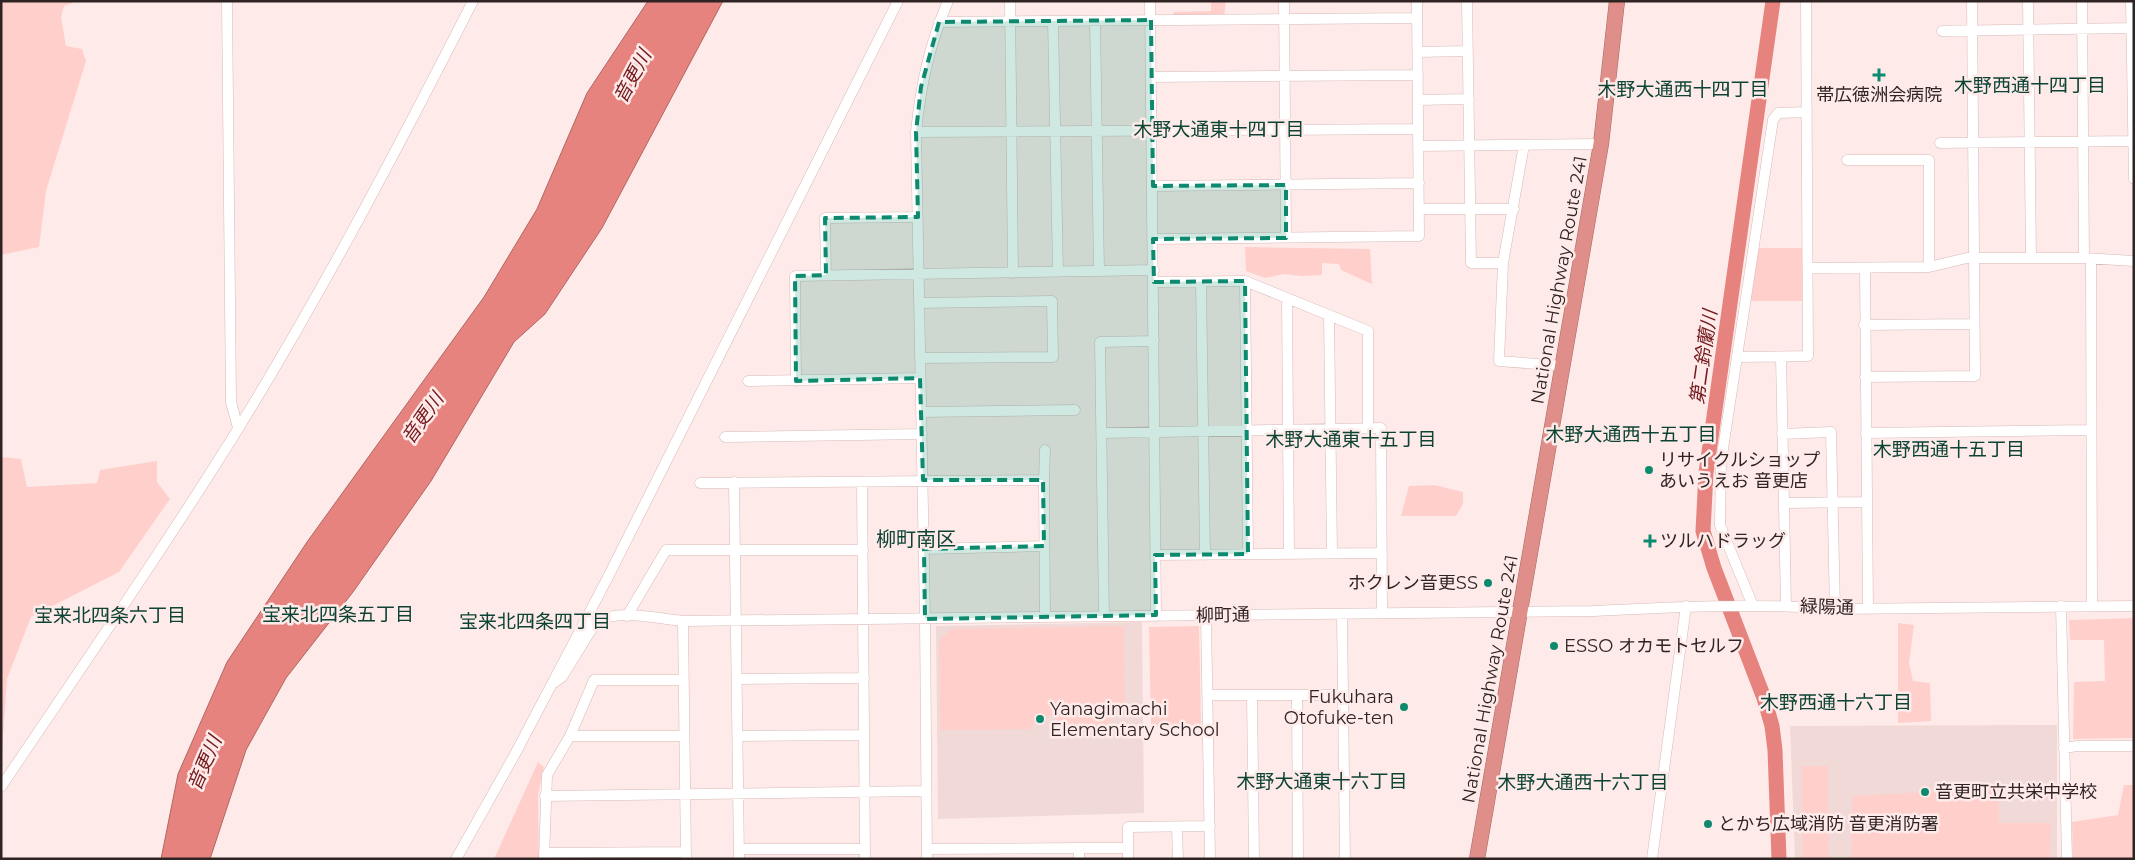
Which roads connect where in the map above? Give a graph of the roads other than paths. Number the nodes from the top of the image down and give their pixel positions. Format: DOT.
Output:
graph roads {
  1 [pos="227,1"];
  2 [pos="473,1"];
  3 [pos="898,1"];
  4 [pos="948,1"];
  5 [pos="1010,1"];
  6 [pos="1150,1"];
  7 [pos="1284,1"];
  8 [pos="1417,1"];
  9 [pos="1467,1"];
  10 [pos="1617,1"];
  11 [pos="1806,1"];
  12 [pos="1972,1"];
  13 [pos="2028,1"];
  14 [pos="2082,1"];
  15 [pos="2131,1"];
  16 [pos="1417,18"];
  17 [pos="1284,19"];
  18 [pos="1151,20"];
  19 [pos="1010,21"];
  20 [pos="1053,21"];
  21 [pos="1095,21"];
  22 [pos="939,22"];
  23 [pos="2133,28"];
  24 [pos="2082,29"];
  25 [pos="1973,30"];
  26 [pos="2028,30"];
  27 [pos="1942,31"];
  28 [pos="1468,51"];
  29 [pos="1418,52"];
  30 [pos="1418,75"];
  31 [pos="1284,76"];
  32 [pos="1151,77"];
  33 [pos="1469,98"];
  34 [pos="1418,100"];
  35 [pos="1807,112"];
  36 [pos="1418,129"];
  37 [pos="1285,130"];
  38 [pos="1012,131"];
  39 [pos="1055,131"];
  40 [pos="1096,131"];
  41 [pos="1152,131"];
  42 [pos="916,132"];
  43 [pos="2083,141"];
  44 [pos="2134,141"];
  45 [pos="1973,142"];
  46 [pos="2029,142"];
  47 [pos="1940,143"];
  48 [pos="1601,144"];
  49 [pos="1524,145"];
  50 [pos="1418,146"];
  51 [pos="1469,146"];
  52 [pos="1847,160"];
  53 [pos="2134,179"];
  54 [pos="1419,183"];
  55 [pos="1286,185"];
  56 [pos="1153,186"];
  57 [pos="1514,208"];
  58 [pos="1419,209"];
  59 [pos="1470,209"];
  60 [pos="918,217"];
  61 [pos="1286,238"];
  62 [pos="1153,239"];
  63 [pos="1974,258"];
  64 [pos="2031,258"];
  65 [pos="2087,259"];
  66 [pos="2134,260"];
  67 [pos="1503,263"];
  68 [pos="1929,267"];
  69 [pos="1809,268"];
  70 [pos="1865,268"];
  71 [pos="1154,270"];
  72 [pos="1098,271"];
  73 [pos="1058,272"];
  74 [pos="1013,273"];
  75 [pos="918,275"];
  76 [pos="826,276"];
  77 [pos="1245,281"];
  78 [pos="1154,282"];
  79 [pos="1201,282"];
  80 [pos="1287,298"];
  81 [pos="919,302"];
  82 [pos="1329,315"];
  83 [pos="1864,324"];
  84 [pos="1974,324"];
  85 [pos="1154,341"];
  86 [pos="1738,357"];
  87 [pos="1781,357"];
  88 [pos="920,358"];
  89 [pos="1563,366"];
  90 [pos="1865,377"];
  91 [pos="920,378"];
  92 [pos="796,380"];
  93 [pos="748,381"];
  94 [pos="1075,410"];
  95 [pos="922,412"];
  96 [pos="238,428"];
  97 [pos="1330,429"];
  98 [pos="1368,429"];
  99 [pos="1247,430"];
  100 [pos="1288,430"];
  101 [pos="2091,430"];
  102 [pos="1203,431"];
  103 [pos="1155,432"];
  104 [pos="1102,433"];
  105 [pos="1866,433"];
  106 [pos="922,434"];
  107 [pos="1782,434"];
  108 [pos="725,437"];
  109 [pos="1045,450"];
  110 [pos="922,480"];
  111 [pos="1044,480"];
  112 [pos="734,482"];
  113 [pos="862,482"];
  114 [pos="700,483"];
  115 [pos="1833,502"];
  116 [pos="1867,502"];
  117 [pos="1784,503"];
  118 [pos="1044,546"];
  119 [pos="924,549"];
  120 [pos="735,550"];
  121 [pos="863,550"];
  122 [pos="1332,553"];
  123 [pos="1382,553"];
  124 [pos="1205,554"];
  125 [pos="1248,554"];
  126 [pos="1289,554"];
  127 [pos="1155,555"];
  128 [pos="1686,606"];
  129 [pos="1750,606"];
  130 [pos="1786,606"];
  131 [pos="2060,606"];
  132 [pos="2092,606"];
  133 [pos="2134,606"];
  134 [pos="1868,608"];
  135 [pos="1834,609"];
  136 [pos="1382,612"];
  137 [pos="1520,612"];
  138 [pos="1342,614"];
  139 [pos="1156,615"];
  140 [pos="628,616"];
  141 [pos="1104,616"];
  142 [pos="1206,616"];
  143 [pos="1045,617"];
  144 [pos="863,619"];
  145 [pos="925,619"];
  146 [pos="684,621"];
  147 [pos="736,621"];
  148 [pos="864,678"];
  149 [pos="737,679"];
  150 [pos="683,680"];
  151 [pos="552,684"];
  152 [pos="1208,695"];
  153 [pos="1252,695"];
  154 [pos="1297,695"];
  155 [pos="1343,695"];
  156 [pos="864,735"];
  157 [pos="570,736"];
  158 [pos="684,736"];
  159 [pos="738,736"];
  160 [pos="2134,746"];
  161 [pos="2064,748"];
  162 [pos="1,787"];
  163 [pos="865,792"];
  164 [pos="926,792"];
  165 [pos="686,794"];
  166 [pos="738,794"];
  167 [pos="545,796"];
  168 [pos="1177,826"];
  169 [pos="1210,826"];
  170 [pos="1128,848"];
  171 [pos="739,854"];
  172 [pos="816,854"];
  173 [pos="865,854"];
  174 [pos="927,854"];
  175 [pos="1079,854"];
  176 [pos="686,855"];
  177 [pos="544,856"];
  178 [pos="456,859"];
  179 [pos="1128,859"];
  180 [pos="1178,859"];
  181 [pos="1210,859"];
  182 [pos="1254,859"];
  183 [pos="1298,859"];
  184 [pos="1345,859"];
  185 [pos="1478,859"];
  186 [pos="1652,859"];
  187 [pos="2066,859"];
  1 -- 96 [label="street"];
  2 -- 96 [label="street"];
  3 -- 151 [label="street"];
  4 -- 22 [label="street"];
  5 -- 19 [label="street"];
  6 -- 18 [label="street"];
  7 -- 17 [label="street"];
  8 -- 16 [label="street"];
  9 -- 28 [label="street"];
  10 -- 48 [label="highway, National Highway Route 241"];
  11 -- 35 [label="street"];
  12 -- 25 [label="street"];
  13 -- 26 [label="street"];
  14 -- 24 [label="street"];
  15 -- 23 [label="street"];
  16 -- 17 [label="street"];
  16 -- 29 [label="street"];
  17 -- 18 [label="street"];
  17 -- 31 [label="street"];
  18 -- 21 [label="street"];
  18 -- 32 [label="street"];
  19 -- 20 [label="street"];
  19 -- 22 [label="street"];
  19 -- 38 [label="street"];
  20 -- 21 [label="street"];
  20 -- 39 [label="street"];
  21 -- 40 [label="street"];
  22 -- 42 [label="street"];
  23 -- 24 [label="street"];
  23 -- 44 [label="street"];
  24 -- 26 [label="street"];
  24 -- 43 [label="street"];
  25 -- 26 [label="street"];
  25 -- 27 [label="street"];
  25 -- 45 [label="street"];
  26 -- 46 [label="street"];
  28 -- 29 [label="street"];
  28 -- 33 [label="street"];
  29 -- 30 [label="street"];
  30 -- 31 [label="street"];
  30 -- 34 [label="street"];
  31 -- 32 [label="street"];
  31 -- 37 [label="street"];
  32 -- 41 [label="street"];
  33 -- 34 [label="street"];
  33 -- 51 [label="street"];
  34 -- 36 [label="street"];
  35 -- 69 [label="street"];
  35 -- 86 [label="street"];
  36 -- 37 [label="street"];
  36 -- 50 [label="street"];
  37 -- 41 [label="street"];
  37 -- 55 [label="street"];
  38 -- 39 [label="street"];
  38 -- 42 [label="street"];
  38 -- 74 [label="street"];
  39 -- 40 [label="street"];
  39 -- 73 [label="street"];
  40 -- 41 [label="street"];
  40 -- 72 [label="street"];
  41 -- 56 [label="street"];
  42 -- 60 [label="street"];
  43 -- 44 [label="street"];
  43 -- 46 [label="street"];
  43 -- 65 [label="street"];
  44 -- 53 [label="street"];
  45 -- 46 [label="street"];
  45 -- 47 [label="street"];
  45 -- 63 [label="street"];
  46 -- 64 [label="street"];
  48 -- 49 [label="street"];
  48 -- 89 [label="highway, National Highway Route 241"];
  49 -- 51 [label="street"];
  49 -- 57 [label="street"];
  50 -- 51 [label="street"];
  50 -- 54 [label="street"];
  51 -- 59 [label="street"];
  52 -- 68 [label="street"];
  54 -- 55 [label="street"];
  54 -- 58 [label="street"];
  55 -- 56 [label="street"];
  55 -- 61 [label="street"];
  56 -- 62 [label="street"];
  57 -- 59 [label="street"];
  57 -- 67 [label="street"];
  58 -- 59 [label="street"];
  58 -- 61 [label="street"];
  59 -- 67 [label="street"];
  60 -- 75 [label="street"];
  60 -- 76 [label="street"];
  61 -- 62 [label="street"];
  62 -- 71 [label="street"];
  63 -- 64 [label="street"];
  63 -- 68 [label="street"];
  63 -- 84 [label="street"];
  64 -- 65 [label="street"];
  65 -- 66 [label="street"];
  65 -- 101 [label="street"];
  67 -- 89 [label="street"];
  68 -- 70 [label="street"];
  69 -- 70 [label="street"];
  69 -- 87 [label="street"];
  70 -- 83 [label="street"];
  71 -- 72 [label="street"];
  71 -- 78 [label="street"];
  72 -- 73 [label="street"];
  73 -- 74 [label="street"];
  74 -- 75 [label="street"];
  75 -- 76 [label="street"];
  75 -- 81 [label="street"];
  76 -- 92 [label="street"];
  77 -- 79 [label="street"];
  77 -- 80 [label="street"];
  77 -- 99 [label="street"];
  78 -- 79 [label="street"];
  78 -- 85 [label="street"];
  79 -- 102 [label="street"];
  80 -- 82 [label="street"];
  80 -- 100 [label="street"];
  81 -- 88 [label="street"];
  81 -- 88 [label="street"];
  82 -- 97 [label="street"];
  82 -- 98 [label="street"];
  83 -- 84 [label="street"];
  83 -- 90 [label="street"];
  84 -- 90 [label="street"];
  85 -- 103 [label="street"];
  85 -- 104 [label="street"];
  86 -- 87 [label="street"];
  86 -- 129 [label="street"];
  87 -- 107 [label="street"];
  88 -- 91 [label="street"];
  89 -- 137 [label="highway, National Highway Route 241"];
  90 -- 105 [label="street"];
  91 -- 92 [label="street"];
  91 -- 95 [label="street"];
  92 -- 93 [label="street"];
  94 -- 95 [label="street"];
  95 -- 106 [label="street"];
  96 -- 162 [label="street"];
  97 -- 98 [label="street"];
  97 -- 100 [label="street"];
  97 -- 122 [label="street"];
  98 -- 123 [label="street"];
  99 -- 100 [label="street"];
  99 -- 102 [label="street"];
  99 -- 125 [label="street"];
  100 -- 126 [label="street"];
  101 -- 105 [label="street"];
  101 -- 132 [label="street"];
  102 -- 103 [label="street"];
  102 -- 124 [label="street"];
  103 -- 104 [label="street"];
  103 -- 127 [label="street"];
  104 -- 141 [label="street"];
  105 -- 116 [label="street"];
  106 -- 108 [label="street"];
  106 -- 110 [label="street"];
  107 -- 115 [label="street"];
  107 -- 117 [label="street"];
  109 -- 111 [label="street"];
  110 -- 111 [label="street"];
  110 -- 113 [label="street"];
  110 -- 119 [label="street"];
  111 -- 118 [label="street"];
  112 -- 113 [label="street"];
  112 -- 114 [label="street"];
  112 -- 120 [label="street"];
  113 -- 121 [label="street"];
  115 -- 116 [label="street"];
  115 -- 117 [label="street"];
  115 -- 135 [label="street"];
  116 -- 134 [label="street"];
  117 -- 130 [label="street"];
  118 -- 119 [label="street"];
  118 -- 143 [label="street"];
  119 -- 145 [label="street"];
  120 -- 121 [label="street"];
  120 -- 140 [label="street"];
  120 -- 147 [label="street"];
  121 -- 144 [label="street"];
  122 -- 123 [label="street"];
  122 -- 126 [label="street"];
  123 -- 136 [label="street"];
  124 -- 125 [label="street"];
  124 -- 127 [label="street"];
  125 -- 126 [label="street"];
  127 -- 139 [label="street"];
  128 -- 129 [label="street, 緑陽通"];
  128 -- 137 [label="street, 緑陽通"];
  128 -- 186 [label="street"];
  129 -- 130 [label="street, 緑陽通"];
  130 -- 135 [label="street, 緑陽通"];
  131 -- 132 [label="street, 緑陽通"];
  131 -- 134 [label="street, 緑陽通"];
  131 -- 161 [label="street"];
  132 -- 133 [label="street, 緑陽通"];
  134 -- 135 [label="street, 緑陽通"];
  136 -- 137 [label="street, 柳町通"];
  136 -- 138 [label="street, 柳町通"];
  137 -- 185 [label="highway, National Highway Route 241"];
  138 -- 142 [label="street, 柳町通"];
  138 -- 155 [label="street"];
  139 -- 141 [label="street, 柳町通"];
  139 -- 142 [label="street, 柳町通"];
  140 -- 146 [label="street, 柳町通"];
  140 -- 151 [label="street, 柳町通"];
  141 -- 143 [label="street, 柳町通"];
  142 -- 152 [label="street"];
  143 -- 145 [label="street, 柳町通"];
  144 -- 145 [label="street, 柳町通"];
  144 -- 147 [label="street, 柳町通"];
  144 -- 148 [label="street"];
  145 -- 164 [label="street"];
  146 -- 147 [label="street, 柳町通"];
  146 -- 150 [label="street"];
  147 -- 149 [label="street"];
  148 -- 149 [label="street"];
  148 -- 156 [label="street"];
  149 -- 159 [label="street"];
  150 -- 157 [label="street"];
  150 -- 158 [label="street"];
  151 -- 178 [label="street"];
  152 -- 153 [label="street"];
  152 -- 169 [label="street"];
  153 -- 154 [label="street"];
  153 -- 182 [label="street"];
  154 -- 155 [label="street"];
  154 -- 183 [label="street"];
  155 -- 184 [label="street"];
  156 -- 159 [label="street"];
  156 -- 163 [label="street"];
  157 -- 158 [label="street"];
  157 -- 167 [label="street"];
  158 -- 165 [label="street"];
  159 -- 166 [label="street"];
  160 -- 161 [label="street"];
  161 -- 187 [label="street"];
  163 -- 164 [label="street"];
  163 -- 166 [label="street"];
  163 -- 173 [label="street"];
  164 -- 174 [label="street"];
  165 -- 166 [label="street"];
  165 -- 167 [label="street"];
  165 -- 176 [label="street"];
  166 -- 171 [label="street"];
  167 -- 177 [label="street"];
  168 -- 169 [label="street"];
  168 -- 170 [label="street"];
  168 -- 180 [label="street"];
  169 -- 181 [label="street"];
  170 -- 175 [label="street"];
  170 -- 179 [label="street"];
  171 -- 172 [label="street"];
  172 -- 173 [label="street"];
  174 -- 175 [label="street"];
  176 -- 177 [label="street"];
}
